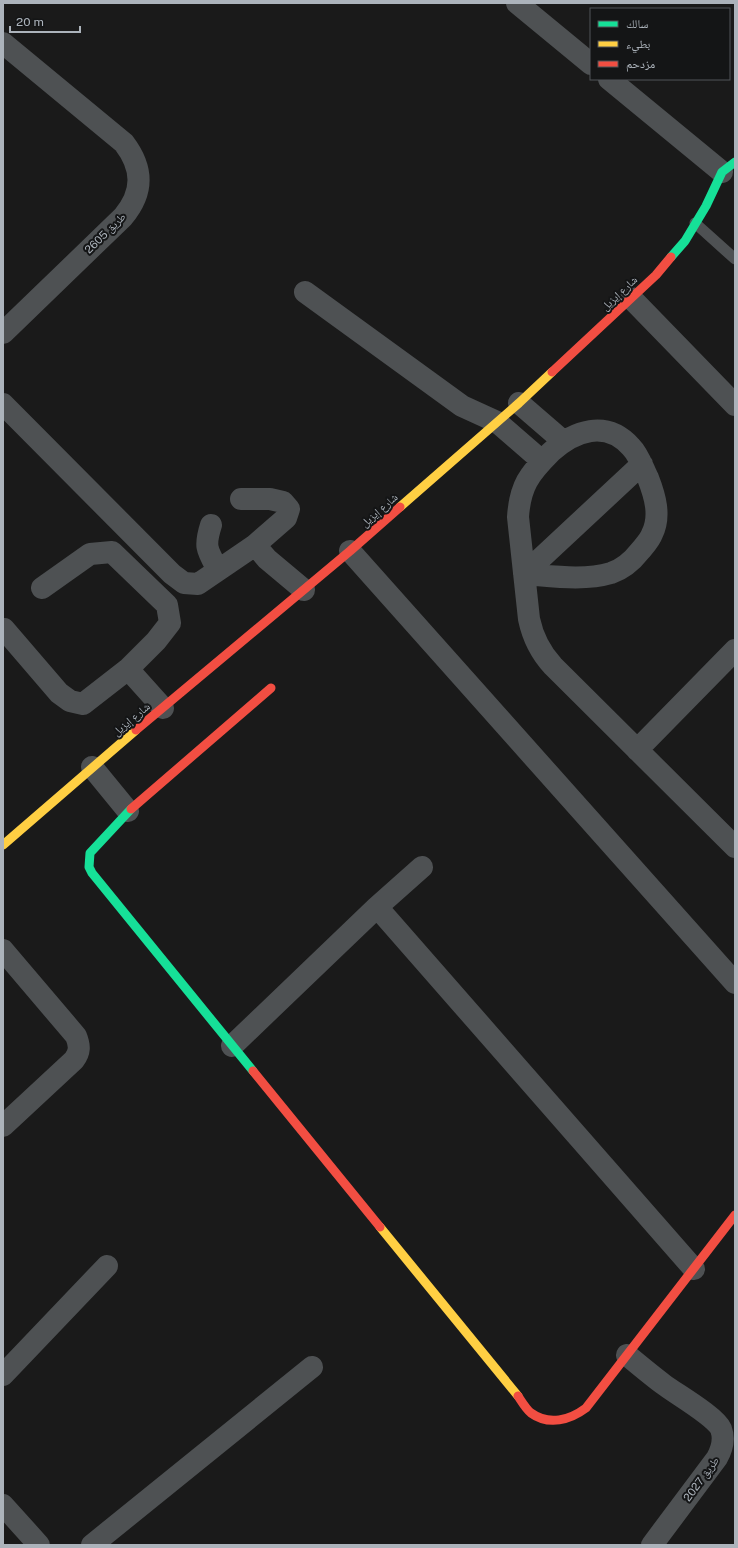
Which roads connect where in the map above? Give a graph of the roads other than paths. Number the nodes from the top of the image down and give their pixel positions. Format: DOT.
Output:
graph roads {
  1 [pos="517,3"];
  2 [pos="3,43"];
  3 [pos="590,63"];
  4 [pos="610,80"];
  5 [pos="728,167"];
  6 [pos="696,223"];
  7 [pos="735,260"];
  8 [pos="305,292"];
  9 [pos="631,298"];
  10 [pos="5,329"];
  11 [pos="520,403"];
  12 [pos="3,404"];
  13 [pos="735,405"];
  14 [pos="497,422"];
  15 [pos="563,442"];
  16 [pos="542,461"];
  17 [pos="642,464"];
  18 [pos="241,499"];
  19 [pos="211,525"];
  20 [pos="254,545"];
  21 [pos="350,551"];
  22 [pos="218,570"];
  23 [pos="524,574"];
  24 [pos="42,588"];
  25 [pos="304,590"];
  26 [pos="4,629"];
  27 [pos="735,650"];
  28 [pos="128,669"];
  29 [pos="271,688"];
  30 [pos="163,708"];
  31 [pos="637,750"];
  32 [pos="92,767"];
  33 [pos="128,810"];
  34 [pos="3,845"];
  35 [pos="735,847"];
  36 [pos="422,867"];
  37 [pos="377,907"];
  38 [pos="3,950"];
  39 [pos="735,983"];
  40 [pos="232,1046"];
  41 [pos="3,1126"];
  42 [pos="735,1215"];
  43 [pos="107,1266"];
  44 [pos="694,1269"];
  45 [pos="627,1355"];
  46 [pos="312,1367"];
  47 [pos="3,1375"];
  48 [pos="729,1437"];
  49 [pos="3,1505"];
  50 [pos="39,1545"];
  51 [pos="92,1545"];
  52 [pos="652,1545"];
  1 -- 3 [label="street"];
  2 -- 10 [label="street, طريق 2605"];
  4 -- 5 [label="street"];
  5 -- 6 [label="street, شارع إيزيل"];
  6 -- 7 [label="lane"];
  6 -- 9 [label="street, شارع إيزيل"];
  8 -- 14 [label="street"];
  9 -- 11 [label="street, شارع إيزيل"];
  9 -- 13 [label="street"];
  11 -- 14 [label="street, شارع إيزيل"];
  11 -- 15 [label="street"];
  12 -- 22 [label="street"];
  14 -- 16 [label="street"];
  14 -- 21 [label="street, شارع إيزيل"];
  15 -- 16 [label="street"];
  15 -- 17 [label="street"];
  16 -- 23 [label="street"];
  17 -- 23 [label="street"];
  17 -- 23 [label="street"];
  18 -- 20 [label="street"];
  19 -- 22 [label="street"];
  20 -- 22 [label="street"];
  20 -- 25 [label="street"];
  21 -- 25 [label="street, شارع إيزيل"];
  21 -- 39 [label="street"];
  23 -- 31 [label="street"];
  24 -- 28 [label="street"];
  25 -- 30 [label="street, شارع إيزيل"];
  26 -- 28 [label="street"];
  27 -- 31 [label="street"];
  28 -- 30 [label="street"];
  29 -- 33 [label="street"];
  30 -- 32 [label="street, شارع إيزيل"];
  31 -- 35 [label="street"];
  32 -- 33 [label="street"];
  32 -- 34 [label="street, شارع إيزيل"];
  33 -- 40 [label="street"];
  36 -- 37 [label="street"];
  37 -- 40 [label="street"];
  37 -- 44 [label="street"];
  38 -- 41 [label="street"];
  40 -- 45 [label="street"];
  42 -- 44 [label="street"];
  43 -- 47 [label="street"];
  44 -- 45 [label="street"];
  45 -- 48 [label="street, طريق 2027"];
  46 -- 51 [label="street"];
  48 -- 52 [label="street, طريق 2027"];
  49 -- 50 [label="street"];
}
